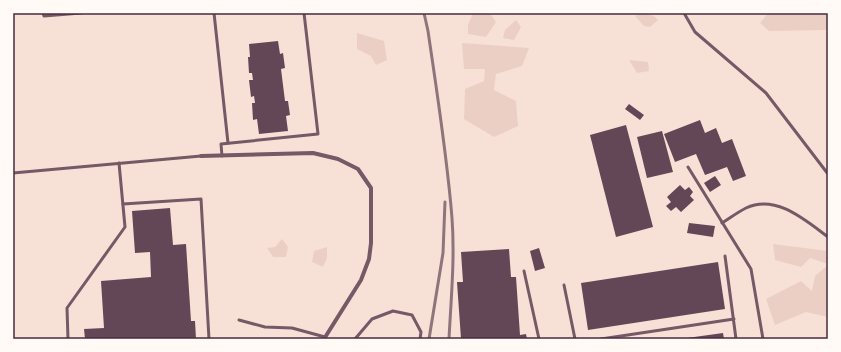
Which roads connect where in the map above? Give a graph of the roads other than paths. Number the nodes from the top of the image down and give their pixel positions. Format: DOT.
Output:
graph roads {
  1 [pos="44,13"];
  2 [pos="81,13"];
  3 [pos="214,13"];
  4 [pos="304,13"];
  5 [pos="684,13"];
  6 [pos="228,143"];
  7 [pos="200,156"];
  8 [pos="222,156"];
  9 [pos="119,164"];
  10 [pos="688,167"];
  11 [pos="13,173"];
  12 [pos="828,174"];
  13 [pos="123,204"];
  14 [pos="722,223"];
  15 [pos="828,236"];
  16 [pos="725,256"];
  17 [pos="524,271"];
  18 [pos="564,285"];
  19 [pos="734,319"];
  20 [pos="239,320"];
  21 [pos="324,338"];
  22 [pos="68,339"];
  23 [pos="208,339"];
  24 [pos="355,339"];
  25 [pos="420,339"];
  26 [pos="539,339"];
  27 [pos="575,339"];
  28 [pos="601,339"];
  29 [pos="736,339"];
  30 [pos="763,339"];
  1 -- 2 [label="lane"];
  3 -- 6 [label="lane"];
  4 -- 6 [label="lane"];
  5 -- 12 [label="lane"];
  6 -- 8 [label="lane"];
  7 -- 8 [label="street"];
  7 -- 9 [label="lane"];
  8 -- 21 [label="street"];
  9 -- 11 [label="lane"];
  9 -- 13 [label="lane"];
  10 -- 14 [label="lane"];
  13 -- 22 [label="lane"];
  13 -- 23 [label="lane"];
  14 -- 15 [label="lane"];
  14 -- 30 [label="lane"];
  16 -- 19 [label="lane"];
  17 -- 26 [label="lane"];
  18 -- 27 [label="lane"];
  19 -- 28 [label="lane"];
  19 -- 29 [label="lane"];
  20 -- 21 [label="lane"];
  24 -- 25 [label="lane"];
}
